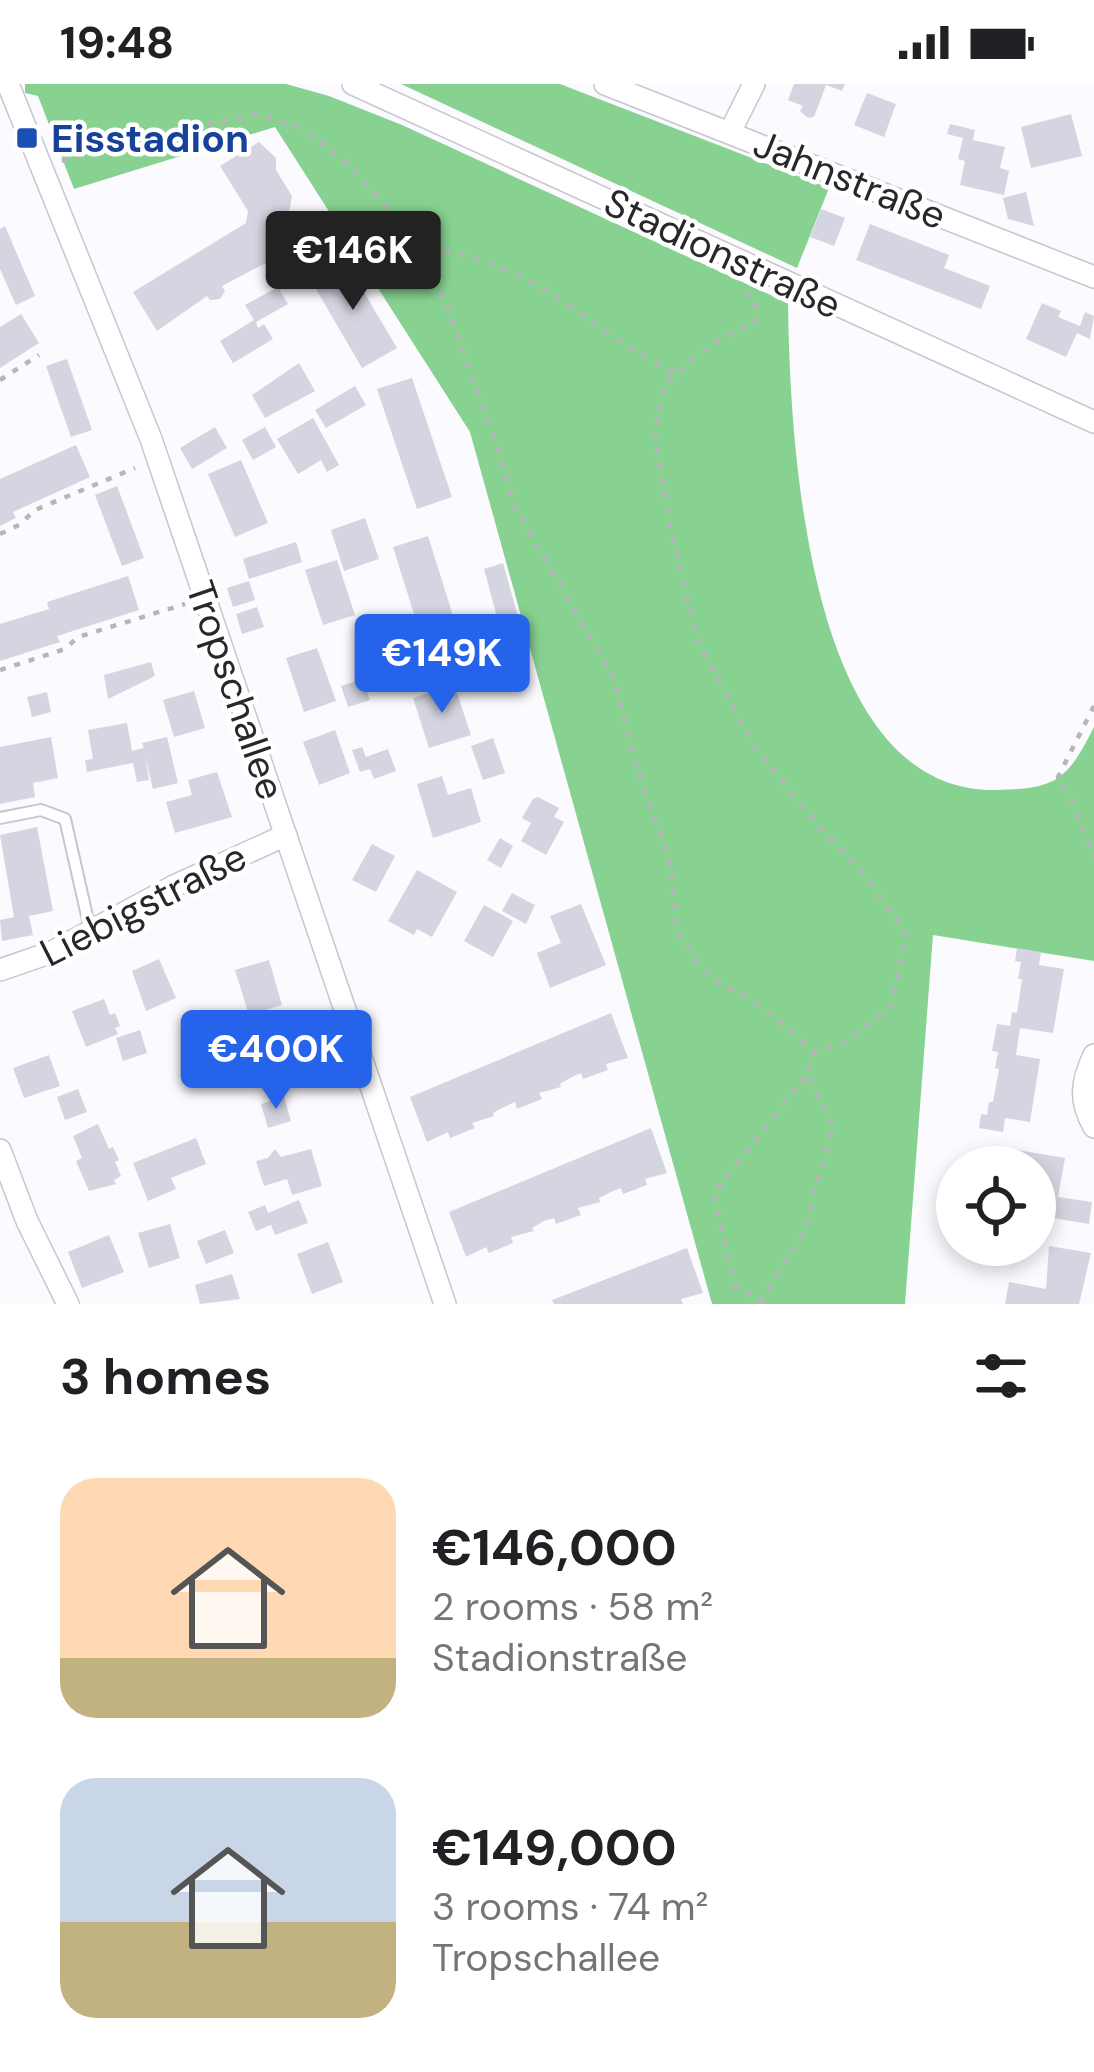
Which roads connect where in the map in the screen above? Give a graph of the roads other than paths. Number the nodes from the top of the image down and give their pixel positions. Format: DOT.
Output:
graph roads {
  1 [pos="8,84"];
  2 [pos="353,84"];
  3 [pos="605,84"];
  4 [pos="754,84"];
  5 [pos="730,132"];
  6 [pos="1094,277"];
  7 [pos="1094,422"];
  8 [pos="0,818"];
  9 [pos="286,836"];
  10 [pos="90,932"];
  11 [pos="0,970"];
  12 [pos="1094,1055"];
  13 [pos="1094,1127"];
  14 [pos="0,1150"];
  15 [pos="68,1304"];
  16 [pos="446,1304"];
  1 -- 9 [label="street, Tropschallee"];
  2 -- 7 [label="street, Stadionstraße"];
  3 -- 5 [label="street, Jahnstraße"];
  4 -- 5 [label="street"];
  5 -- 6 [label="street, Jahnstraße"];
  8 -- 10 [label="lane"];
  9 -- 10 [label="street, Liebigstraße"];
  9 -- 16 [label="street, Tropschallee"];
  10 -- 11 [label="street, Liebigstraße"];
  12 -- 13 [label="street"];
  14 -- 15 [label="street"];
}
